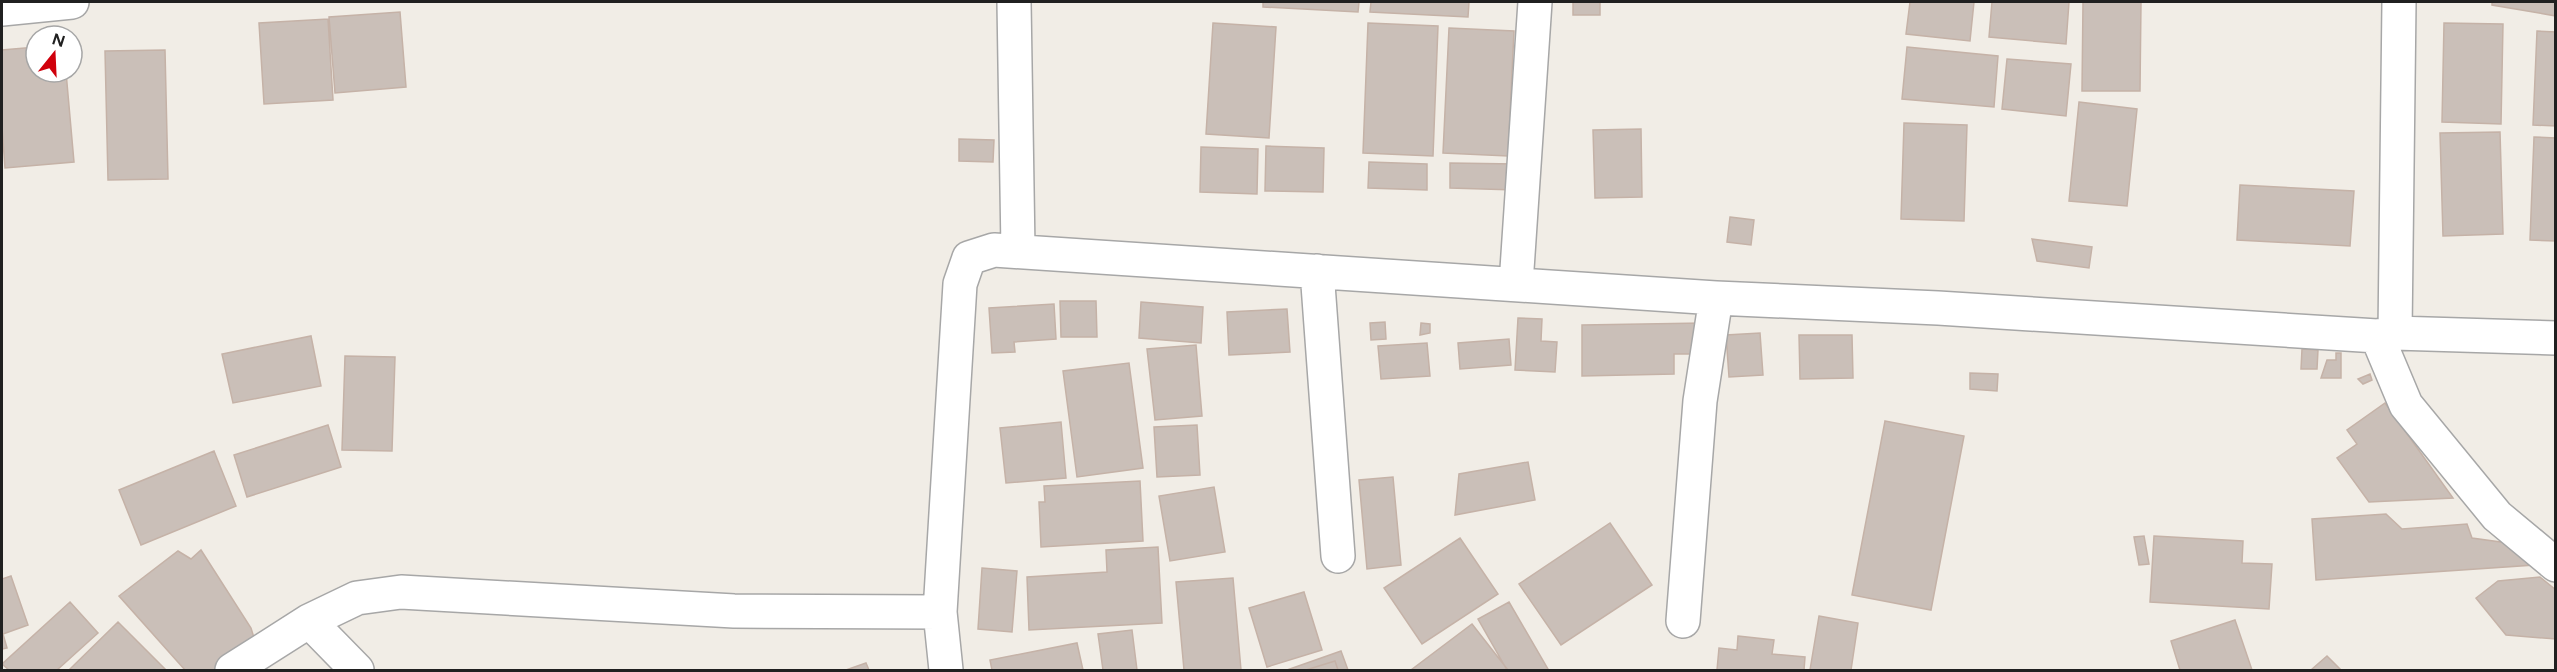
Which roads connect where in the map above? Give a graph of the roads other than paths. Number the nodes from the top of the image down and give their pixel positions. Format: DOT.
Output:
graph roads {
  1 [pos="72,2"];
  2 [pos="1014,2"];
  3 [pos="1535,2"];
  4 [pos="2399,2"];
  5 [pos="2,9"];
  6 [pos="1018,250"];
  7 [pos="1317,271"];
  8 [pos="1516,284"];
  9 [pos="1716,298"];
  10 [pos="2386,335"];
  11 [pos="2556,338"];
  12 [pos="1338,556"];
  13 [pos="2556,566"];
  14 [pos="940,612"];
  15 [pos="309,621"];
  16 [pos="1683,621"];
  17 [pos="232,670"];
  18 [pos="357,670"];
  19 [pos="946,670"];
  1 -- 5 [label="street"];
  2 -- 6 [label="street"];
  3 -- 8 [label="street"];
  4 -- 10 [label="street"];
  6 -- 7 [label="street"];
  6 -- 14 [label="street"];
  7 -- 8 [label="street"];
  7 -- 12 [label="street"];
  8 -- 9 [label="street"];
  9 -- 10 [label="street"];
  9 -- 16 [label="street"];
  10 -- 11 [label="street"];
  10 -- 13 [label="street"];
  14 -- 15 [label="street"];
  14 -- 19 [label="street"];
  15 -- 17 [label="street"];
  15 -- 18 [label="street"];
}
